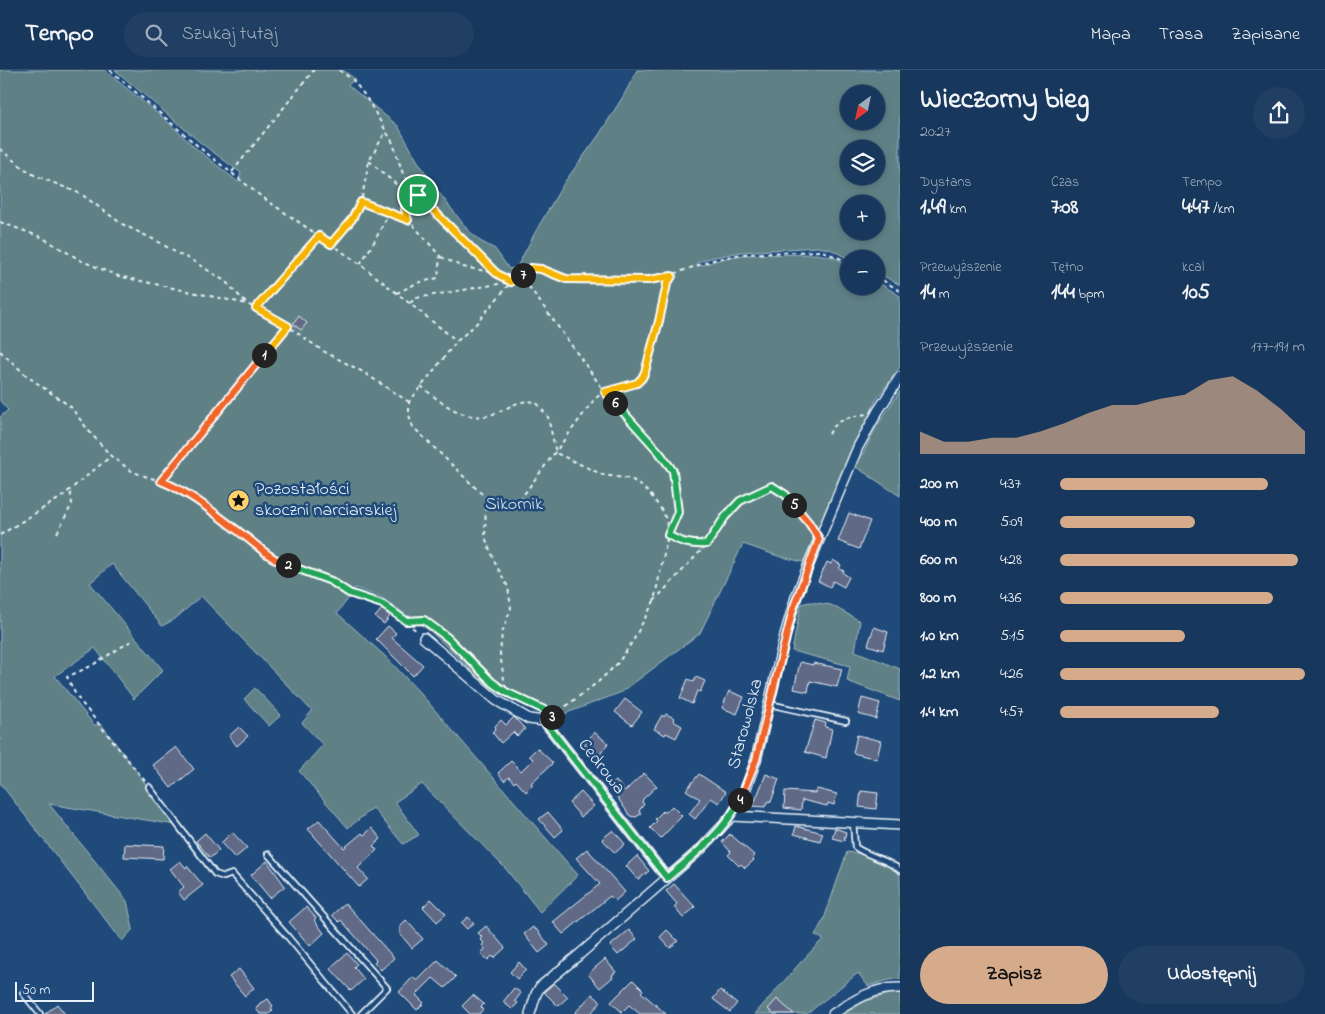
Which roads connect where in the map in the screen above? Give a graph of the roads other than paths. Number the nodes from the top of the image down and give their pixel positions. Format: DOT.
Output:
graph roads {
  1 [pos="900,377"];
  2 [pos="424,638"];
  3 [pos="769,704"];
  4 [pos="846,721"];
  5 [pos="149,787"];
  6 [pos="732,816"];
  7 [pos="853,822"];
  8 [pos="900,825"];
  9 [pos="268,854"];
  10 [pos="900,870"];
  11 [pos="667,878"];
  12 [pos="900,988"];
  13 [pos="23,993"];
  14 [pos="40,1014"];
  15 [pos="352,1014"];
  16 [pos="361,1014"];
  17 [pos="530,1014"];
  18 [pos="833,1014"];
  1 -- 3 [label="street, Starowolska"];
  2 -- 11 [label="street, Cedrowa"];
  3 -- 4 [label="lane"];
  3 -- 6 [label="street, Starowolska"];
  5 -- 15 [label="lane"];
  6 -- 7 [label="street"];
  6 -- 11 [label="street, Starowolska"];
  7 -- 8 [label="street"];
  7 -- 10 [label="lane"];
  9 -- 16 [label="lane"];
  11 -- 17 [label="street, Starowolska"];
  12 -- 18 [label="street"];
  13 -- 14 [label="lane"];
}
